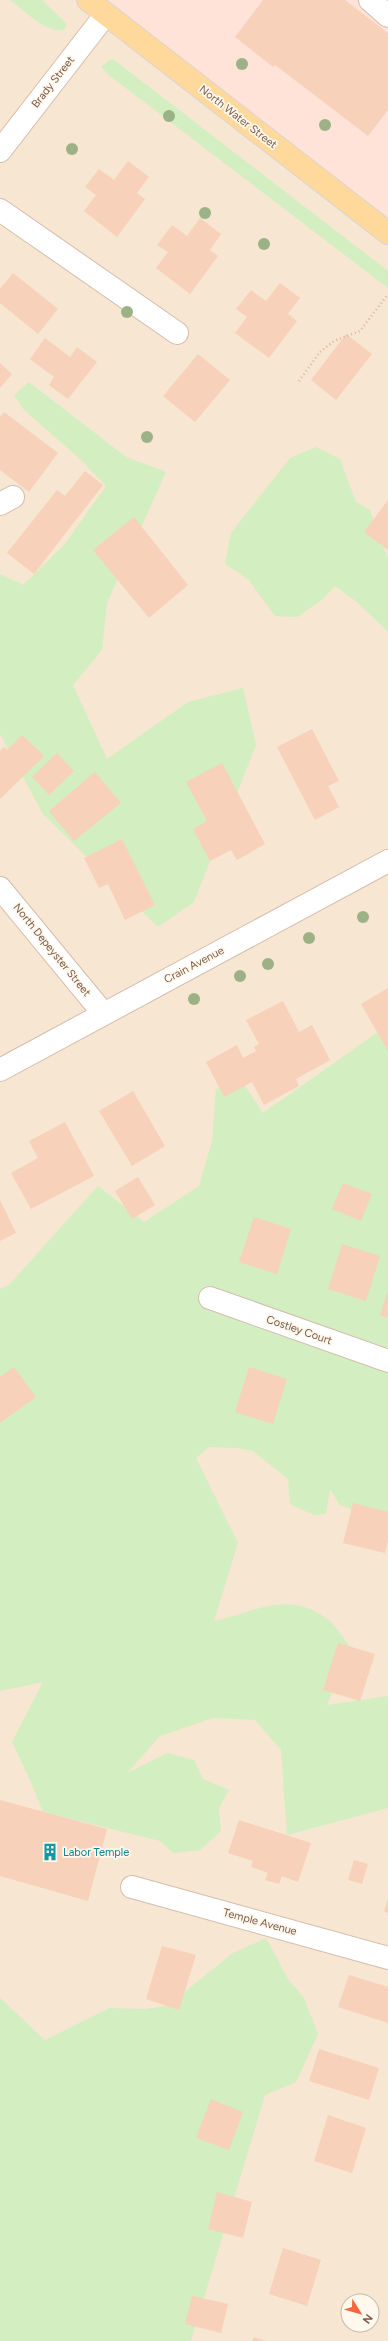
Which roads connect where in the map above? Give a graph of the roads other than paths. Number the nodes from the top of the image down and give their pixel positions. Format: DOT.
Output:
graph roads {
  1 [pos="88,0"];
  2 [pos="370,0"];
  3 [pos="106,14"];
  4 [pos="388,16"];
  5 [pos="0,151"];
  6 [pos="0,210"];
  7 [pos="388,233"];
  8 [pos="177,333"];
  9 [pos="388,861"];
  10 [pos="0,888"];
  11 [pos="103,1013"];
  12 [pos="0,1070"];
  13 [pos="210,1298"];
  14 [pos="388,1361"];
  15 [pos="132,1887"];
  16 [pos="388,1958"];
  1 -- 3 [label="main road, North Water Street"];
  2 -- 4 [label="street"];
  3 -- 5 [label="street, Brady Street"];
  3 -- 7 [label="main road, North Water Street"];
  6 -- 8 [label="street"];
  9 -- 11 [label="street, Crain Avenue"];
  10 -- 11 [label="street, North Depeyster Street"];
  11 -- 12 [label="street, Crain Avenue"];
  13 -- 14 [label="street, Costley Court"];
  15 -- 16 [label="street, Temple Avenue"];
}
